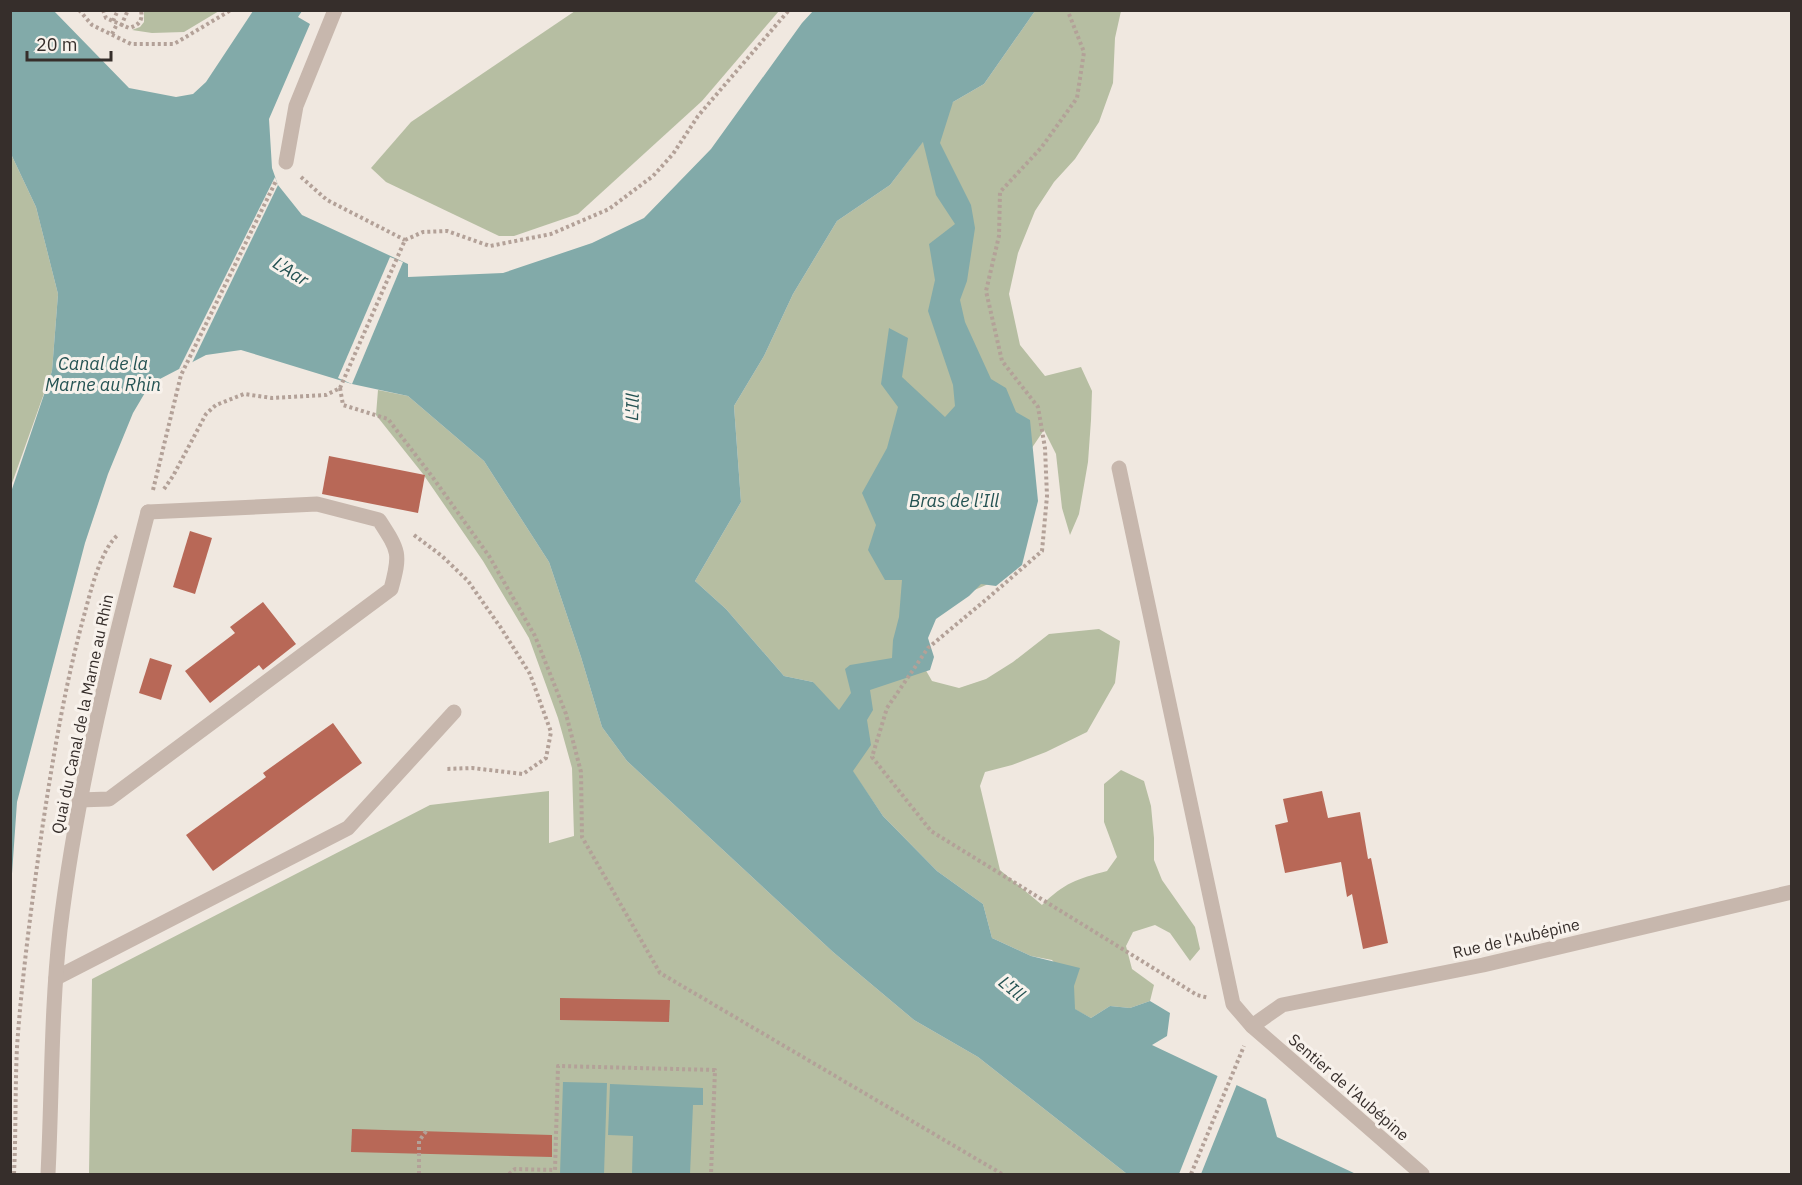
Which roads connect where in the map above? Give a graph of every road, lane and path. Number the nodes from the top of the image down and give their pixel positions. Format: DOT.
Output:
graph roads {
  1 [pos="79,10"];
  2 [pos="103,10"];
  3 [pos="118,10"];
  4 [pos="128,10"];
  5 [pos="141,10"];
  6 [pos="231,10"];
  7 [pos="335,10"];
  8 [pos="789,10"];
  9 [pos="1070,14"];
  10 [pos="117,24"];
  11 [pos="112,34"];
  12 [pos="286,162"];
  13 [pos="405,240"];
  14 [pos="340,388"];
  15 [pos="1119,468"];
  16 [pos="148,512"];
  17 [pos="379,520"];
  18 [pos="454,712"];
  19 [pos="445,769"];
  20 [pos="79,800"];
  21 [pos="1791,892"];
  22 [pos="56,978"];
  23 [pos="1233,1004"];
  24 [pos="1252,1026"];
  25 [pos="1243,1048"];
  26 [pos="427,1130"];
  27 [pos="48,1174"];
  28 [pos="419,1174"];
  29 [pos="509,1174"];
  30 [pos="711,1174"];
  31 [pos="1002,1174"];
  32 [pos="1191,1174"];
  33 [pos="1422,1174"];
  1 -- 11 [label="path"];
  2 -- 10 [label="path"];
  3 -- 10 [label="path"];
  4 -- 10 [label="path"];
  5 -- 10 [label="path"];
  6 -- 11 [label="path"];
  7 -- 12 [label="street"];
  8 -- 13 [label="path"];
  9 -- 23 [label="path"];
  10 -- 11 [label="path"];
  12 -- 13 [label="path"];
  12 -- 16 [label="path"];
  13 -- 14 [label="path"];
  14 -- 16 [label="path"];
  14 -- 31 [label="path"];
  15 -- 23 [label="street"];
  16 -- 17 [label="street"];
  16 -- 20 [label="street, Quai du Canal de la Marne au Rhin"];
  17 -- 19 [label="path"];
  17 -- 20 [label="street"];
  18 -- 22 [label="street"];
  20 -- 22 [label="street, Quai du Canal de la Marne au Rhin"];
  21 -- 24 [label="street, Rue de l'Aubépine"];
  22 -- 27 [label="street, Quai du Canal de la Marne au Rhin"];
  23 -- 24 [label="street, Sentier de l'Aubépine"];
  24 -- 33 [label="street, Sentier de l'Aubépine"];
  25 -- 32 [label="path"];
  26 -- 28 [label="path"];
  29 -- 30 [label="path"];
}
